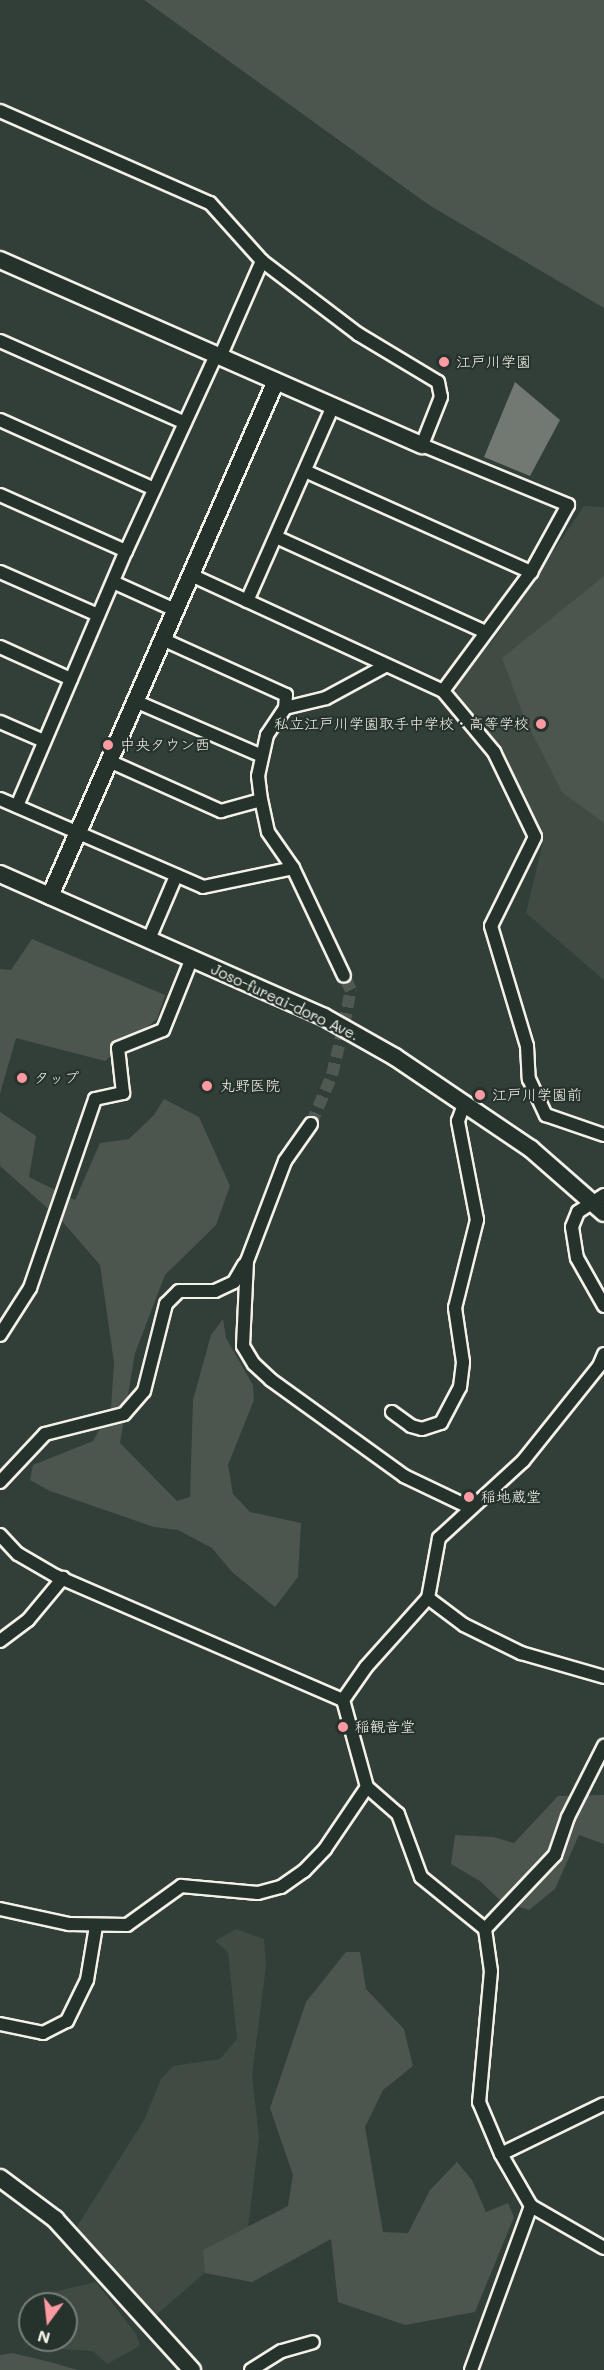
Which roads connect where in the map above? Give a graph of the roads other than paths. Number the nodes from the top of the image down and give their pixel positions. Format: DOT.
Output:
graph roads {
  1 [pos="0,111"];
  2 [pos="0,260"];
  3 [pos="262,261"];
  4 [pos="0,341"];
  5 [pos="218,356"];
  6 [pos="276,381"];
  7 [pos="333,406"];
  8 [pos="0,420"];
  9 [pos="185,423"];
  10 [pos="422,445"];
  11 [pos="305,471"];
  12 [pos="154,489"];
  13 [pos="0,495"];
  14 [pos="276,537"];
  15 [pos="126,550"];
  16 [pos="0,572"];
  17 [pos="531,572"];
  18 [pos="191,575"];
  19 [pos="113,582"];
  20 [pos="248,601"];
  21 [pos="175,610"];
  22 [pos="98,615"];
  23 [pos="485,632"];
  24 [pos="162,639"];
  25 [pos="0,647"];
  26 [pos="384,666"];
  27 [pos="71,679"];
  28 [pos="443,691"];
  29 [pos="135,701"];
  30 [pos="285,708"];
  31 [pos="0,722"];
  32 [pos="44,741"];
  33 [pos="260,756"];
  34 [pos="108,762"];
  35 [pos="0,799"];
  36 [pos="261,800"];
  37 [pos="17,806"];
  38 [pos="78,831"];
  39 [pos="293,868"];
  40 [pos="0,874"];
  41 [pos="176,876"];
  42 [pos="50,896"];
  43 [pos="149,939"];
  44 [pos="192,958"];
  45 [pos="344,976"];
  46 [pos="465,1102"];
  47 [pos="311,1124"];
  48 [pos="604,1135"];
  49 [pos="598,1198"];
  50 [pos="604,1213"];
  51 [pos="247,1262"];
  52 [pos="604,1306"];
  53 [pos="0,1335"];
  54 [pos="604,1354"];
  55 [pos="392,1412"];
  56 [pos="0,1482"];
  57 [pos="469,1507"];
  58 [pos="0,1535"];
  59 [pos="63,1578"];
  60 [pos="428,1598"];
  61 [pos="0,1641"];
  62 [pos="604,1677"];
  63 [pos="344,1700"];
  64 [pos="604,1746"];
  65 [pos="367,1786"];
  66 [pos="0,1910"];
  67 [pos="96,1926"];
  68 [pos="485,1929"];
  69 [pos="0,2024"];
  70 [pos="604,2104"];
  71 [pos="501,2154"];
  72 [pos="0,2178"];
  73 [pos="531,2206"];
  74 [pos="604,2248"];
  75 [pos="313,2342"];
  76 [pos="192,2370"];
  77 [pos="251,2370"];
  78 [pos="471,2370"];
  1 -- 3 [label="street"];
  2 -- 5 [label="street"];
  3 -- 5 [label="street"];
  3 -- 10 [label="street"];
  4 -- 9 [label="street"];
  5 -- 6 [label="street"];
  5 -- 9 [label="street"];
  6 -- 7 [label="street"];
  6 -- 18 [label="street"];
  7 -- 10 [label="street"];
  7 -- 11 [label="street"];
  8 -- 12 [label="street"];
  9 -- 12 [label="street"];
  10 -- 17 [label="street"];
  11 -- 14 [label="street"];
  11 -- 17 [label="street"];
  12 -- 15 [label="street"];
  13 -- 15 [label="street"];
  14 -- 20 [label="street"];
  14 -- 23 [label="street"];
  15 -- 19 [label="street"];
  16 -- 22 [label="street"];
  17 -- 23 [label="street"];
  18 -- 20 [label="street"];
  18 -- 21 [label="street"];
  19 -- 21 [label="street"];
  19 -- 22 [label="street"];
  20 -- 26 [label="street"];
  21 -- 24 [label="street"];
  22 -- 27 [label="street"];
  23 -- 28 [label="street"];
  24 -- 29 [label="street"];
  24 -- 30 [label="street"];
  25 -- 27 [label="street"];
  26 -- 28 [label="street"];
  26 -- 30 [label="street"];
  27 -- 32 [label="street"];
  28 -- 48 [label="street"];
  29 -- 33 [label="street"];
  29 -- 34 [label="street"];
  30 -- 33 [label="street"];
  31 -- 32 [label="street"];
  32 -- 37 [label="street"];
  33 -- 36 [label="street"];
  34 -- 36 [label="street"];
  34 -- 38 [label="street"];
  35 -- 37 [label="street"];
  36 -- 39 [label="street"];
  37 -- 38 [label="street"];
  38 -- 41 [label="street"];
  38 -- 42 [label="street"];
  39 -- 41 [label="street"];
  39 -- 45 [label="street"];
  40 -- 42 [label="street, Joso-fureai-doro Ave."];
  41 -- 43 [label="street"];
  42 -- 43 [label="street, Joso-fureai-doro Ave."];
  43 -- 44 [label="street, Joso-fureai-doro Ave."];
  44 -- 46 [label="street, Joso-fureai-doro Ave."];
  44 -- 53 [label="street"];
  46 -- 49 [label="street, Joso-fureai-doro Ave."];
  46 -- 55 [label="street"];
  47 -- 51 [label="street"];
  49 -- 50 [label="street, Joso-fureai-doro Ave."];
  49 -- 52 [label="street"];
  51 -- 56 [label="street"];
  51 -- 57 [label="street"];
  54 -- 57 [label="street"];
  57 -- 60 [label="street"];
  58 -- 59 [label="street"];
  59 -- 61 [label="street"];
  59 -- 63 [label="street"];
  60 -- 62 [label="street"];
  60 -- 63 [label="street"];
  63 -- 65 [label="street"];
  64 -- 68 [label="street"];
  65 -- 67 [label="street"];
  65 -- 68 [label="street"];
  66 -- 67 [label="street"];
  67 -- 69 [label="street"];
  68 -- 71 [label="street"];
  70 -- 71 [label="street"];
  71 -- 73 [label="street"];
  72 -- 76 [label="street"];
  73 -- 74 [label="street"];
  73 -- 78 [label="street"];
  75 -- 77 [label="street"];
}
